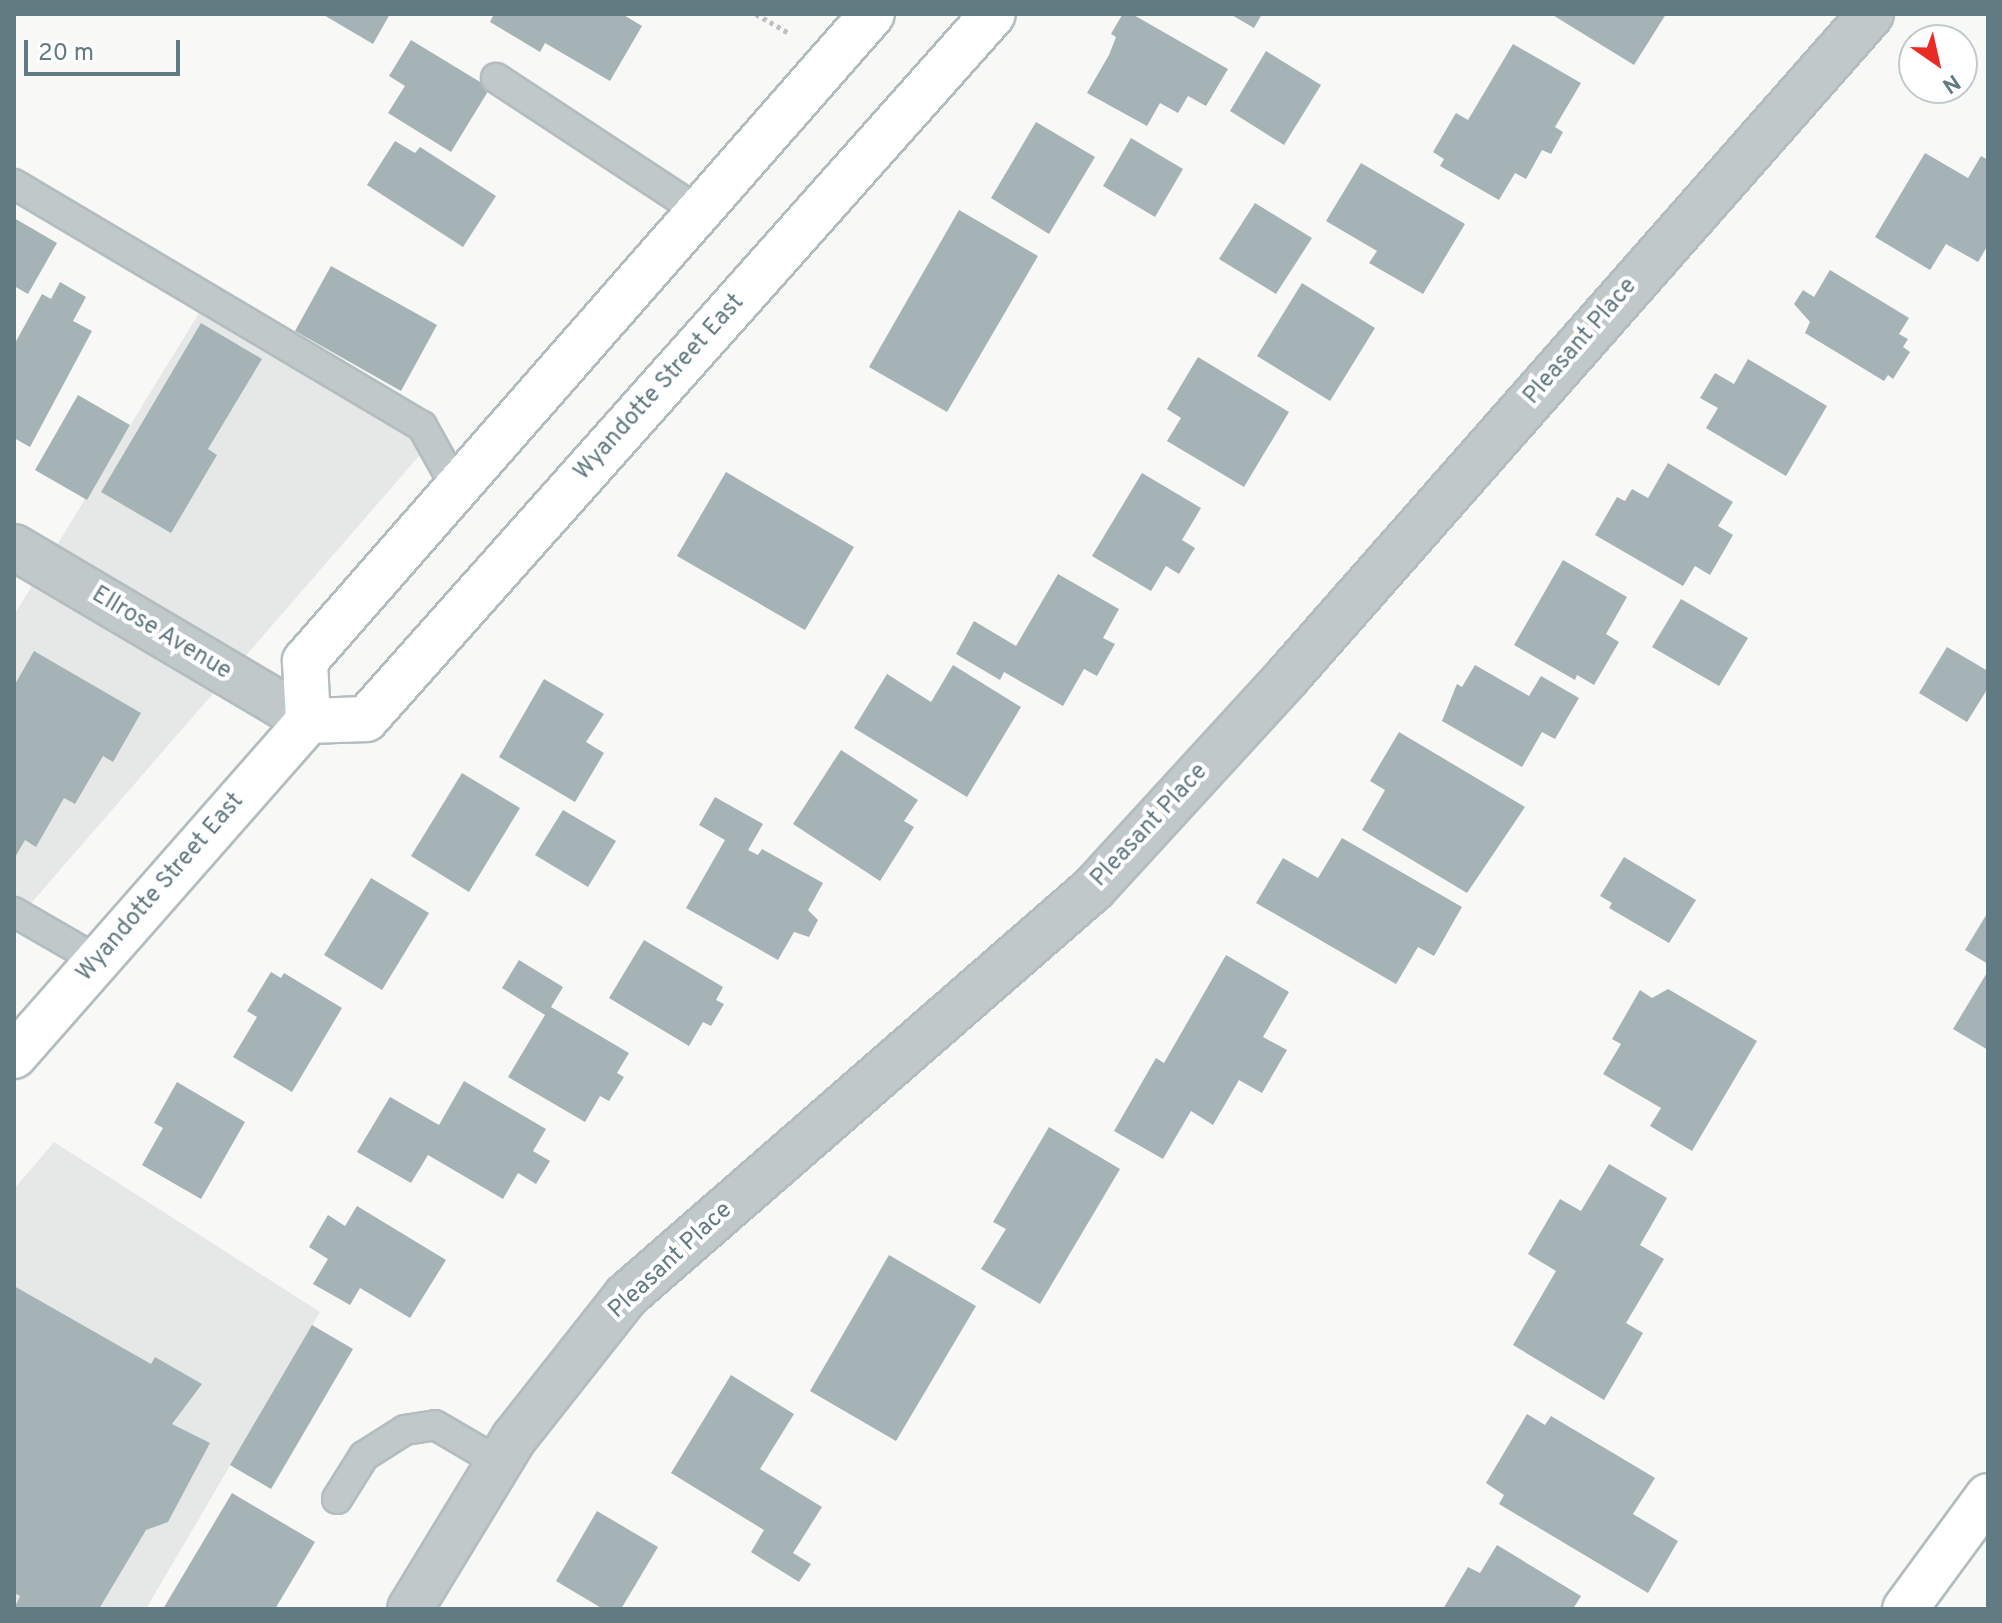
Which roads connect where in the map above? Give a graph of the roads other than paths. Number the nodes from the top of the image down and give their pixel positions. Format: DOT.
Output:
graph roads {
  1 [pos="872,14"];
  2 [pos="993,14"];
  3 [pos="1871,14"];
  4 [pos="496,78"];
  5 [pos="14,184"];
  6 [pos="697,210"];
  7 [pos="457,489"];
  8 [pos="14,547"];
  9 [pos="308,721"];
  10 [pos="14,912"];
  11 [pos="97,960"];
  12 [pos="14,1056"];
  13 [pos="500,1463"];
  14 [pos="1988,1496"];
  15 [pos="337,1499"];
  16 [pos="410,1609"];
  17 [pos="1905,1609"];
  1 -- 6 [label="main road"];
  2 -- 9 [label="main road, Wyandotte Street East"];
  3 -- 13 [label="street, Pleasant Place"];
  4 -- 6 [label="lane"];
  5 -- 7 [label="lane"];
  6 -- 7 [label="main road"];
  7 -- 9 [label="main road"];
  8 -- 9 [label="street, Ellrose Avenue"];
  9 -- 11 [label="main road, Wyandotte Street East"];
  10 -- 11 [label="lane"];
  11 -- 12 [label="main road, Wyandotte Street East"];
  13 -- 15 [label="lane"];
  13 -- 16 [label="street, Pleasant Place"];
  14 -- 17 [label="main road"];
}
